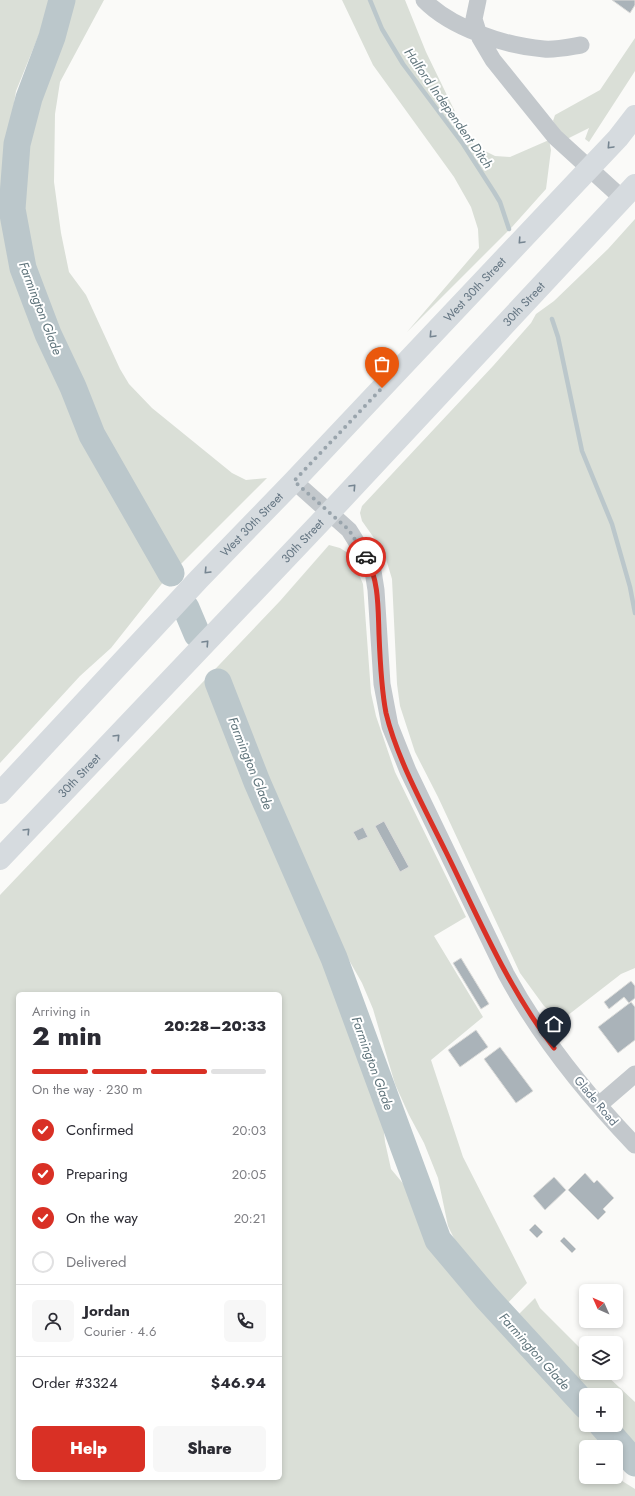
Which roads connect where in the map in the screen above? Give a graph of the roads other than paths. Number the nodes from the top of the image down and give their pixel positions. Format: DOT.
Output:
graph roads {
  1 [pos="424,0"];
  2 [pos="478,0"];
  3 [pos="478,32"];
  4 [pos="581,45"];
  5 [pos="635,116"];
  6 [pos="590,168"];
  7 [pos="629,192"];
  8 [pos="294,481"];
  9 [pos="330,512"];
  10 [pos="0,793"];
  11 [pos="0,859"];
  12 [pos="635,1074"];
  13 [pos="599,1105"];
  14 [pos="635,1145"];
  1 -- 3 [label="street"];
  2 -- 3 [label="street"];
  3 -- 4 [label="street"];
  3 -- 6 [label="street"];
  5 -- 6 [label="main road, West 30th Street, one-way"];
  6 -- 7 [label="street"];
  6 -- 8 [label="main road, West 30th Street, one-way"];
  9 -- 7 [label="main road, 30th Street, one-way"];
  8 -- 9 [label="street, Glade Road"];
  8 -- 10 [label="main road, West 30th Street, one-way"];
  11 -- 9 [label="main road, 30th Street, one-way"];
  9 -- 13 [label="street, Glade Road"];
  12 -- 13 [label="street"];
  13 -- 14 [label="street, Glade Road"];
}
